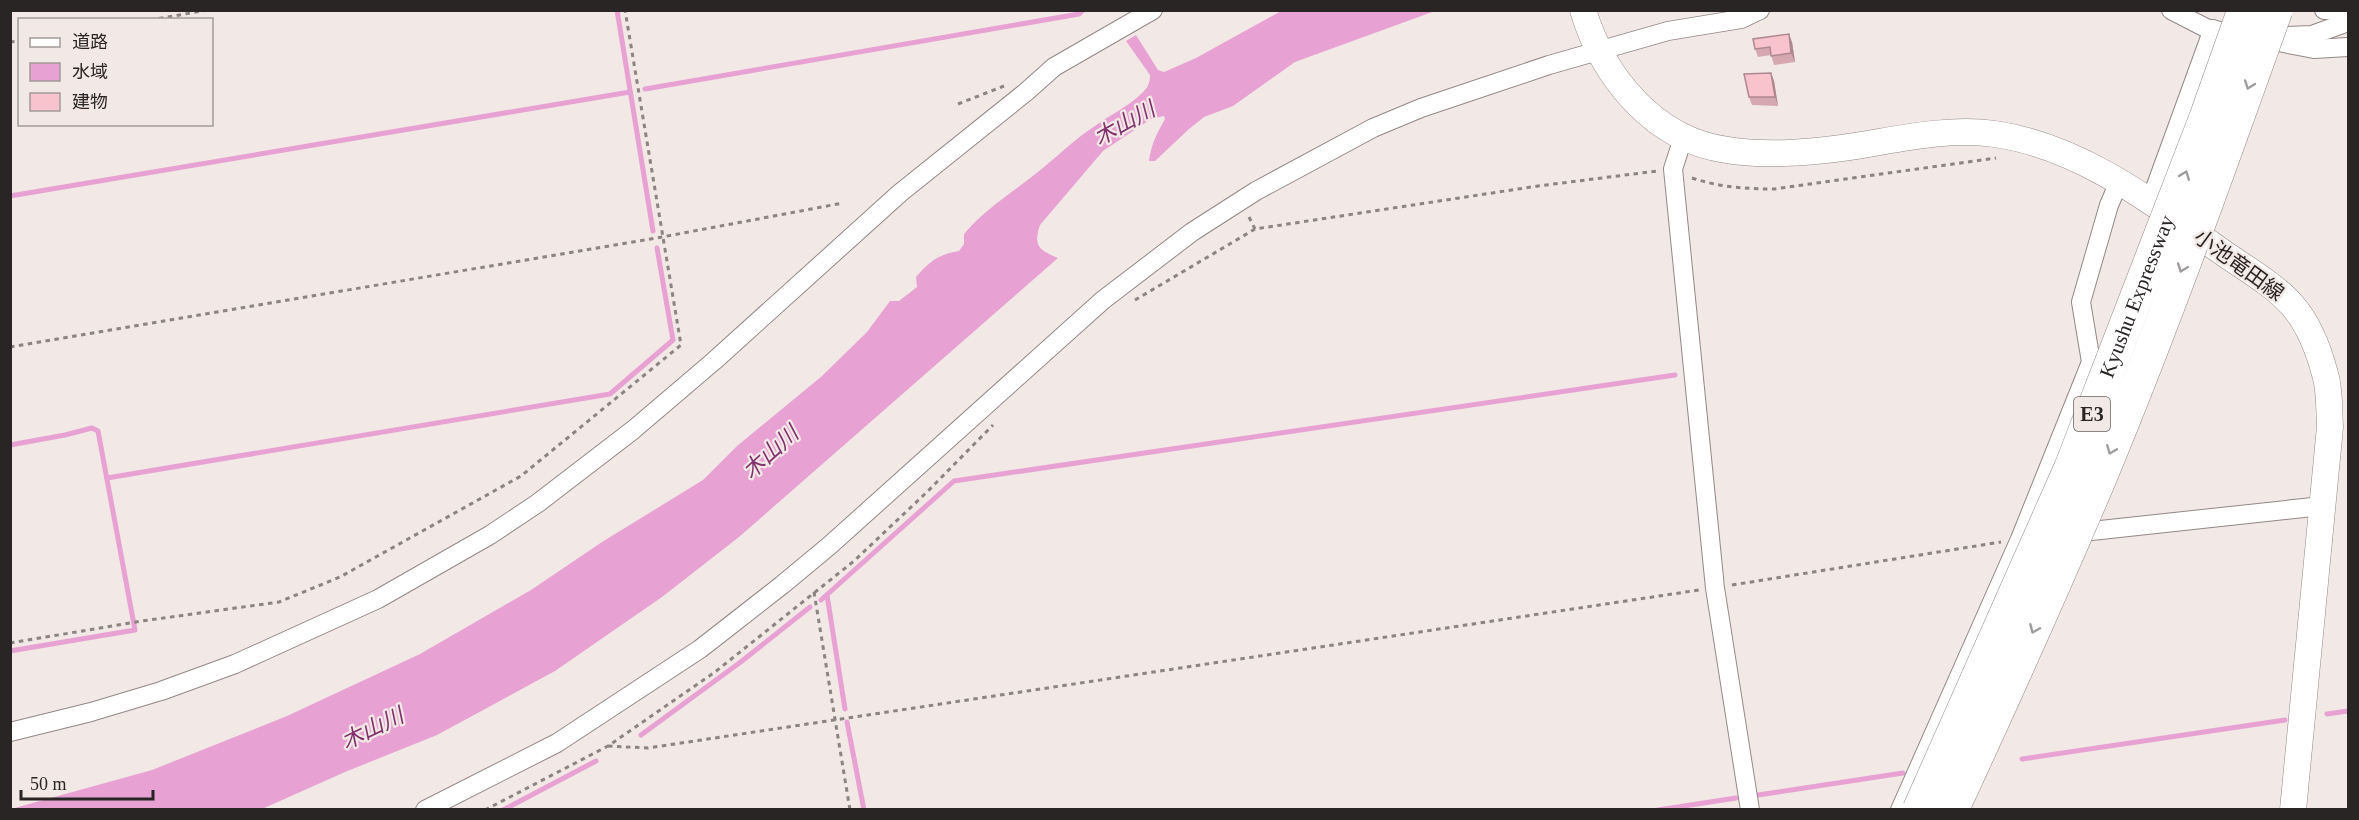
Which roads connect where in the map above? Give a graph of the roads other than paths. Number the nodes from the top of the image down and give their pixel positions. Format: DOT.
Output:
graph roads {
  1 [pos="1153,10"];
  2 [pos="1760,10"];
  3 [pos="2171,10"];
  4 [pos="2276,10"];
  5 [pos="2324,10"];
  6 [pos="2349,11"];
  7 [pos="1585,17"];
  8 [pos="2349,22"];
  9 [pos="2248,24"];
  10 [pos="2213,29"];
  11 [pos="2349,47"];
  12 [pos="1599,52"];
  13 [pos="1683,138"];
  14 [pos="2119,182"];
  15 [pos="2150,202"];
  16 [pos="2322,506"];
  17 [pos="2020,539"];
  18 [pos="10,732"];
  19 [pos="425,810"];
  20 [pos="1750,810"];
  21 [pos="1900,810"];
  22 [pos="1919,810"];
  23 [pos="1952,810"];
  24 [pos="2293,810"];
  1 -- 18 [label="street"];
  2 -- 12 [label="street"];
  3 -- 10 [label="street"];
  4 -- 23 [label="highway, Kyushu Expressway / E3, one-way, bridge"];
  5 -- 6 [label="street"];
  7 -- 12 [label="main road, 小池竜田線"];
  8 -- 9 [label="street"];
  9 -- 10 [label="street"];
  9 -- 11 [label="street"];
  22 -- 9 [label="highway, Kyushu Expressway / E3, one-way, bridge"];
  10 -- 15 [label="street"];
  12 -- 13 [label="main road, 小池竜田線"];
  12 -- 19 [label="street"];
  13 -- 14 [label="main road, 小池竜田線"];
  13 -- 20 [label="street"];
  14 -- 15 [label="main road, 小池竜田線"];
  14 -- 17 [label="street"];
  15 -- 16 [label="main road, 小池竜田線"];
  16 -- 17 [label="street"];
  16 -- 24 [label="main road, 小池竜田線"];
  17 -- 21 [label="street"];
}
